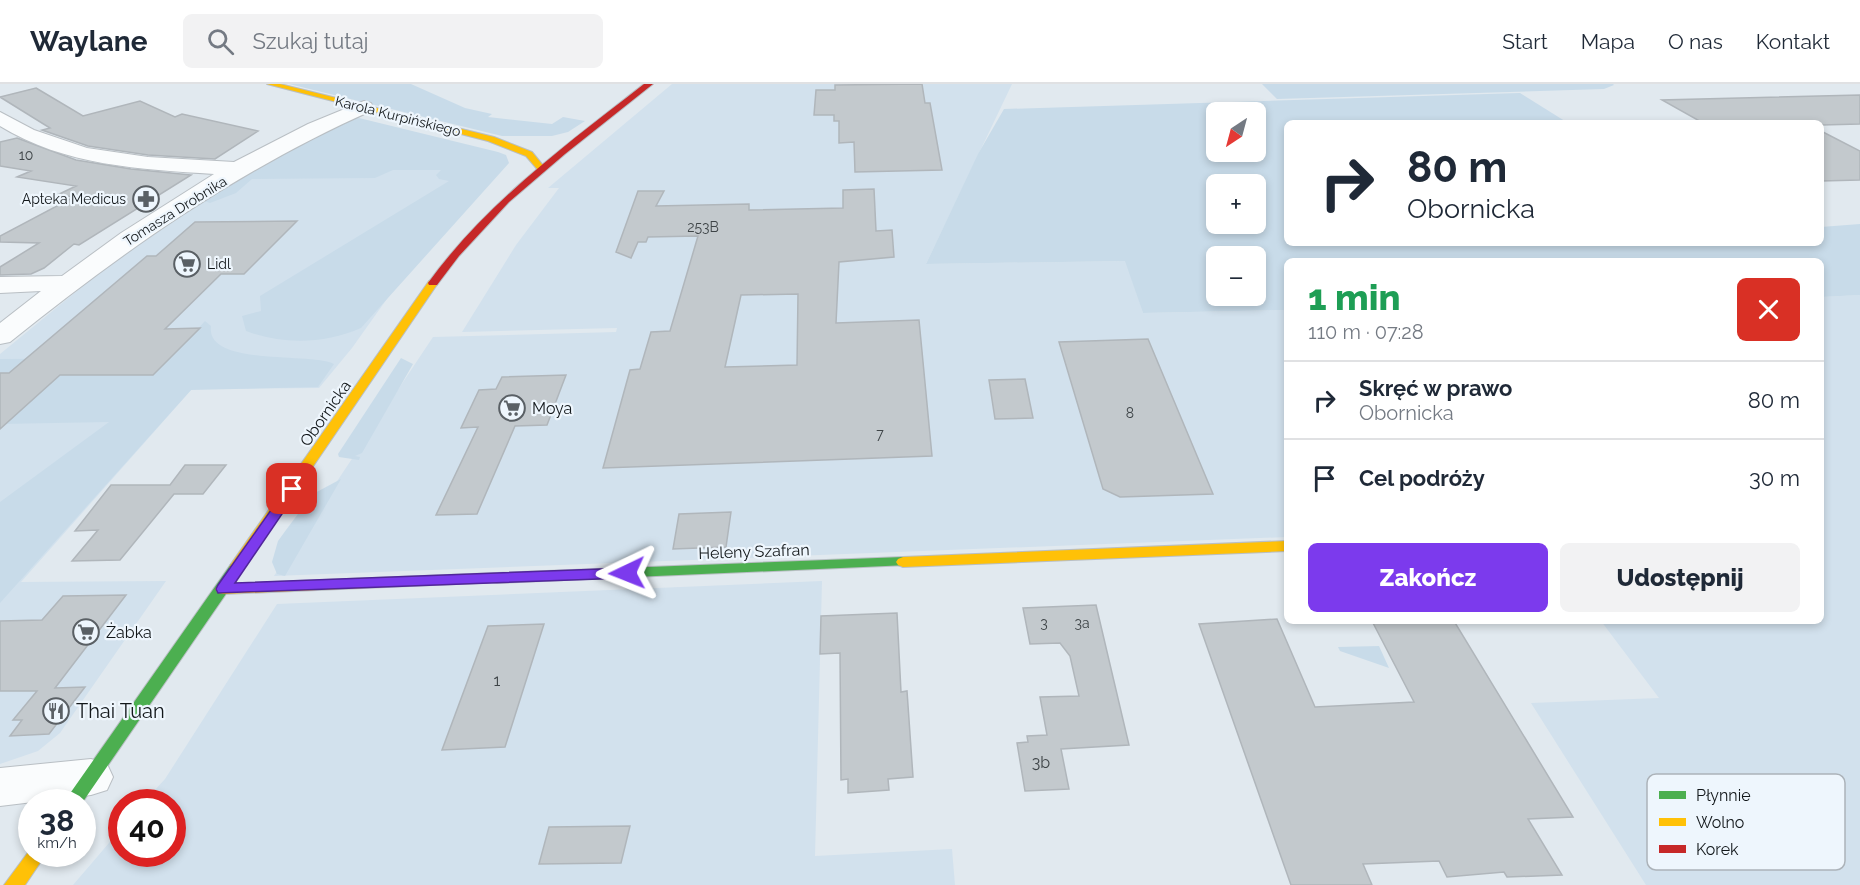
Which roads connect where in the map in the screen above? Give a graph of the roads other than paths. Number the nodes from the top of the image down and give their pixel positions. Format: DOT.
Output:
graph roads {
  1 [pos="271,84"];
  2 [pos="649,84"];
  3 [pos="364,107"];
  4 [pos="0,118"];
  5 [pos="589,130"];
  6 [pos="491,139"];
  7 [pos="547,141"];
  8 [pos="568,147"];
  9 [pos="525,152"];
  10 [pos="541,168"];
  11 [pos="241,169"];
  12 [pos="66,283"];
  13 [pos="0,285"];
  14 [pos="0,336"];
  15 [pos="1284,546"];
  16 [pos="223,589"];
  17 [pos="0,787"];
  18 [pos="55,789"];
  19 [pos="83,789"];
  20 [pos="27,867"];
  21 [pos="14,885"];
  1 -- 3 [label="street, Karola Kurpińskiego"];
  2 -- 5 [label="street, Obornicka"];
  3 -- 6 [label="street, Karola Kurpińskiego"];
  3 -- 11 [label="street, Tomasza Drobnika"];
  4 -- 11 [label="street"];
  5 -- 7 [label="street, Karola Kurpińskiego"];
  5 -- 8 [label="street, Obornicka"];
  6 -- 7 [label="street, Karola Kurpińskiego"];
  6 -- 9 [label="street, Karola Kurpińskiego"];
  7 -- 8 [label="street, Karola Kurpińskiego"];
  8 -- 9 [label="street, Karola Kurpińskiego"];
  8 -- 10 [label="street, Obornicka"];
  9 -- 10 [label="street, Karola Kurpińskiego"];
  10 -- 16 [label="street, Obornicka"];
  11 -- 12 [label="street, Tomasza Drobnika"];
  12 -- 13 [label="street"];
  12 -- 14 [label="street, Tomasza Drobnika"];
  15 -- 16 [label="street, Heleny Szafran"];
  16 -- 19 [label="street, Obornicka"];
  17 -- 18 [label="street"];
  20 -- 21 [label="street"];
}
